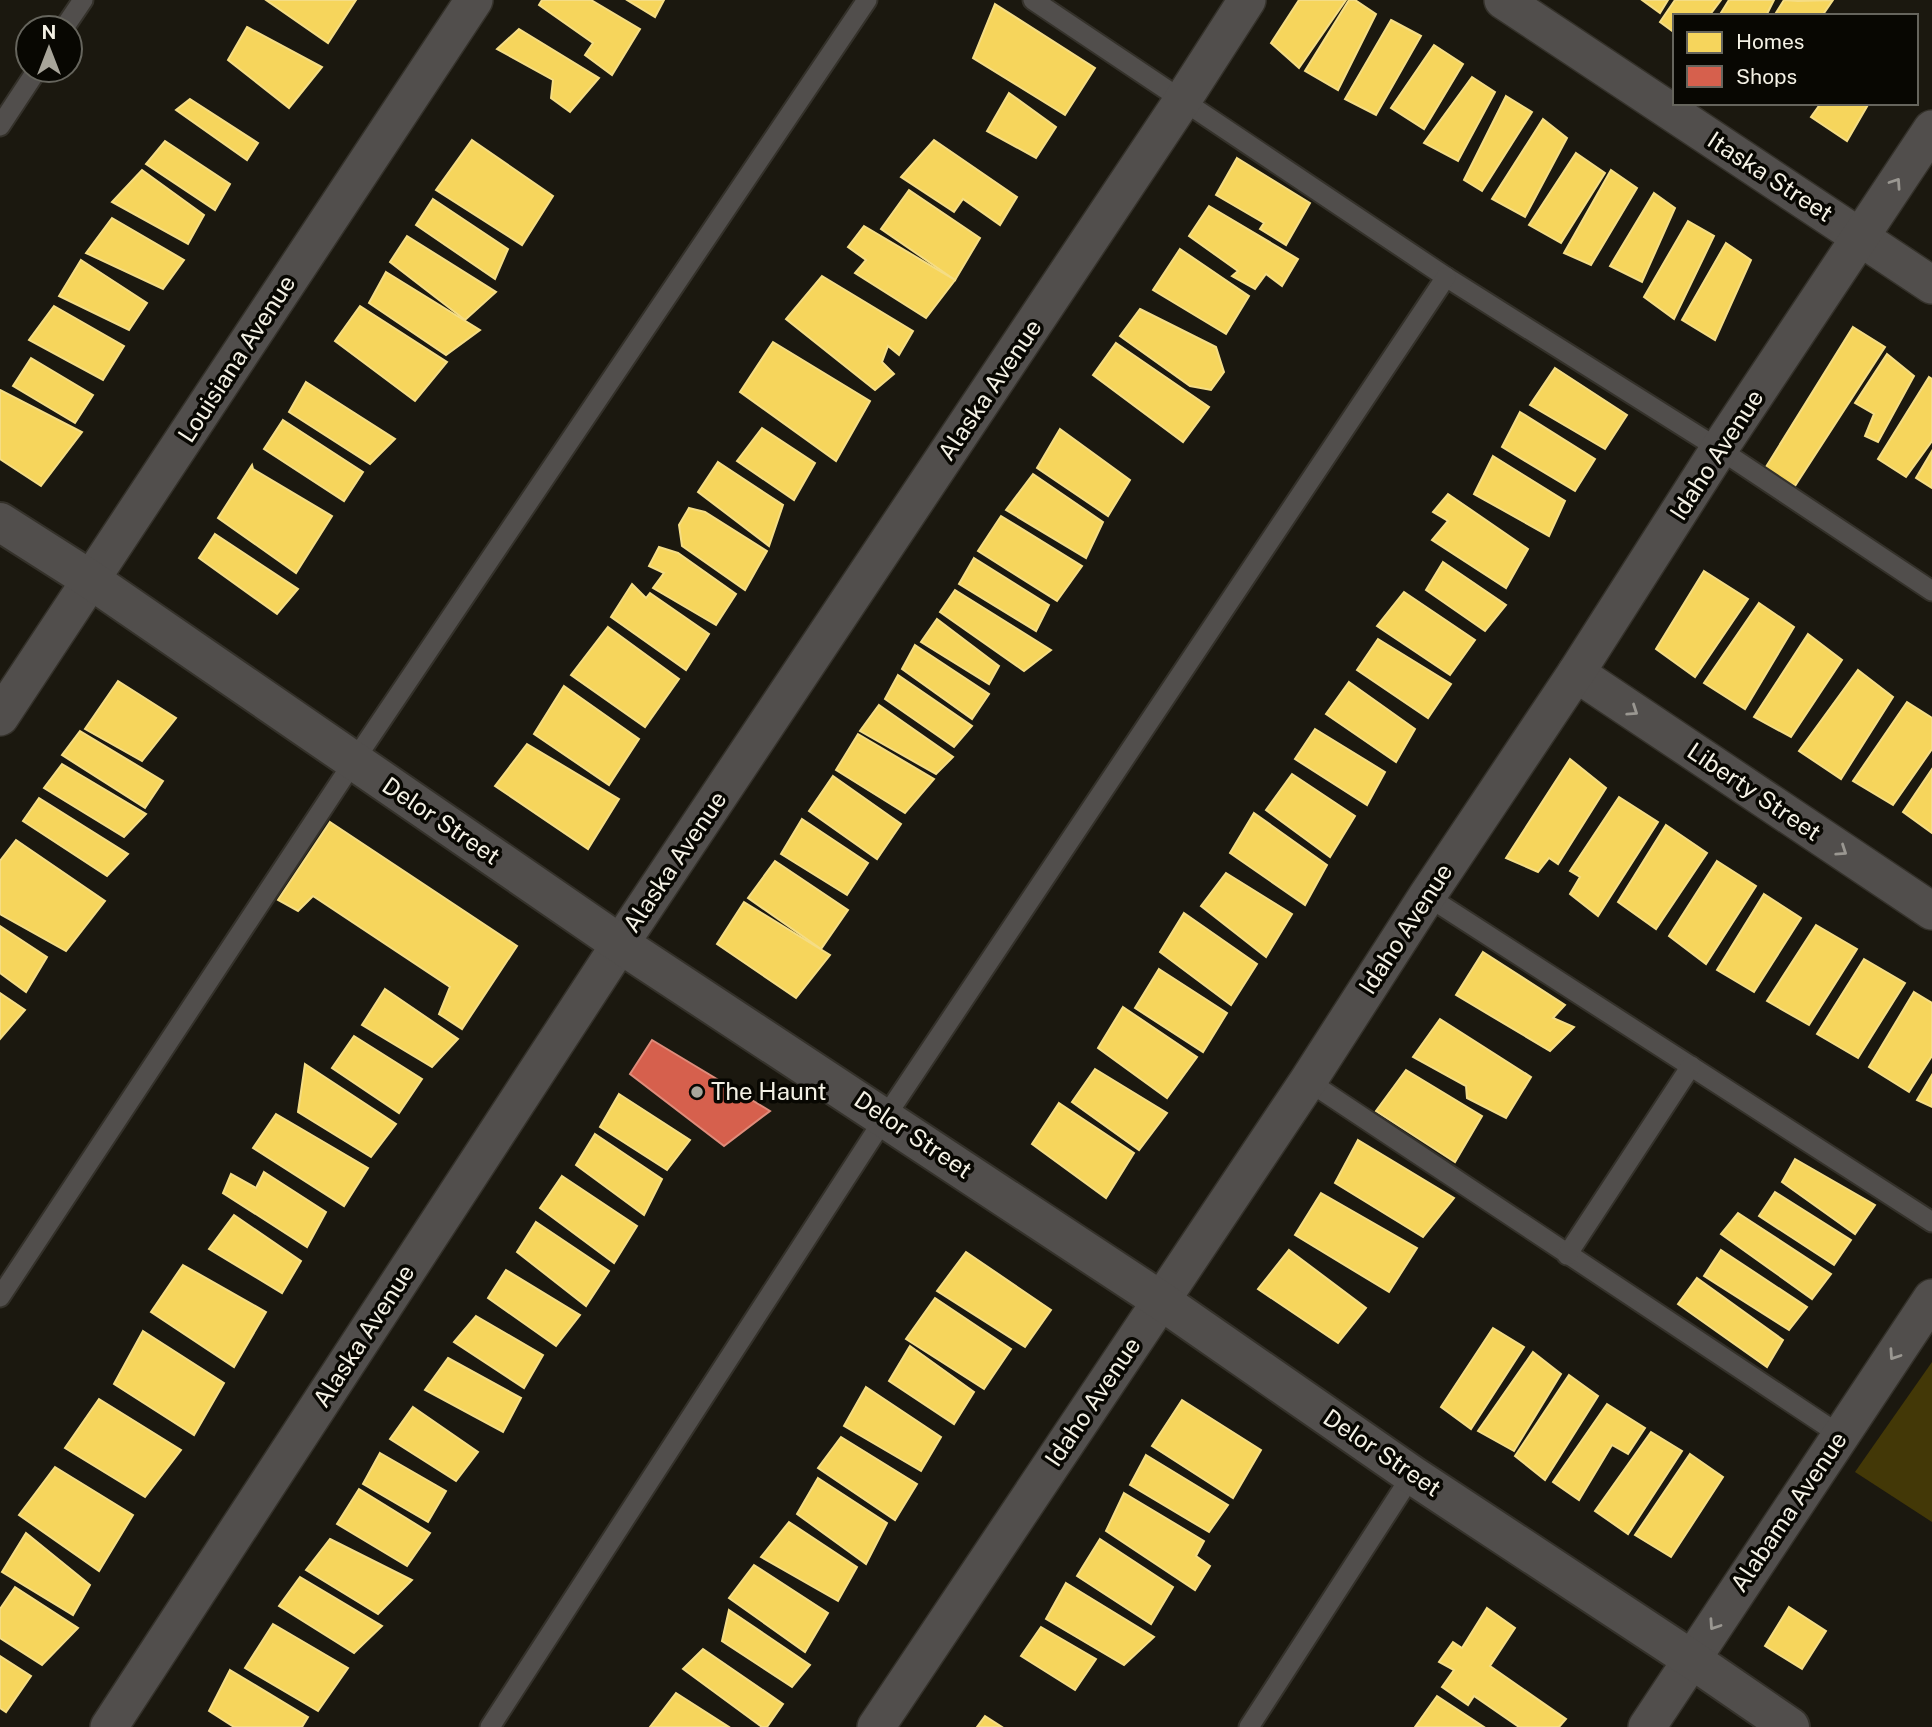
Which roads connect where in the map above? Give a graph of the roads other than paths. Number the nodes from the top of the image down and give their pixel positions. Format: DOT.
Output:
graph roads {
  1 [pos="474,0"];
  2 [pos="867,0"];
  3 [pos="1033,0"];
  4 [pos="1247,0"];
  5 [pos="1503,0"];
  6 [pos="28,84"];
  7 [pos="1182,101"];
  8 [pos="0,126"];
  9 [pos="1932,129"];
  10 [pos="1860,236"];
  11 [pos="1446,276"];
  12 [pos="1932,285"];
  13 [pos="1719,449"];
  14 [pos="0,522"];
  15 [pos="91,580"];
  16 [pos="1932,591"];
  17 [pos="1576,673"];
  18 [pos="0,717"];
  19 [pos="354,761"];
  20 [pos="1427,896"];
  21 [pos="1932,911"];
  22 [pos="621,944"];
  23 [pos="1691,1066"];
  24 [pos="1308,1081"];
  25 [pos="886,1116"];
  26 [pos="1932,1222"];
  27 [pos="1567,1255"];
  28 [pos="0,1297"];
  29 [pos="1932,1298"];
  30 [pos="1160,1300"];
  31 [pos="1840,1435"];
  32 [pos="1412,1475"];
  33 [pos="1691,1659"];
  34 [pos="109,1727"];
  35 [pos="490,1727"];
  36 [pos="876,1727"];
  37 [pos="1249,1727"];
  38 [pos="1647,1727"];
  39 [pos="1790,1727"];
  1 -- 15 [label="street, Louisiana Avenue"];
  2 -- 19 [label="lane"];
  3 -- 7 [label="lane"];
  4 -- 7 [label="street, Alaska Avenue"];
  5 -- 10 [label="street, Itaska Street"];
  6 -- 8 [label="lane"];
  7 -- 11 [label="lane"];
  7 -- 22 [label="street, Alaska Avenue"];
  10 -- 9 [label="street, Idaho Avenue, one-way"];
  10 -- 12 [label="street, Itaska Street"];
  10 -- 13 [label="street, Idaho Avenue"];
  11 -- 13 [label="lane"];
  11 -- 25 [label="lane"];
  13 -- 16 [label="lane"];
  13 -- 17 [label="street, Idaho Avenue"];
  14 -- 15 [label="street, Delor Street"];
  15 -- 18 [label="street, Louisiana Avenue"];
  15 -- 19 [label="street, Delor Street"];
  17 -- 20 [label="street, Idaho Avenue"];
  17 -- 21 [label="street, Liberty Street, one-way"];
  19 -- 22 [label="street, Delor Street"];
  19 -- 28 [label="lane"];
  20 -- 23 [label="lane"];
  20 -- 24 [label="street, Idaho Avenue"];
  22 -- 25 [label="street, Delor Street"];
  22 -- 34 [label="street, Alaska Avenue"];
  23 -- 26 [label="lane"];
  23 -- 27 [label="lane"];
  24 -- 27 [label="lane"];
  24 -- 30 [label="street, Idaho Avenue"];
  25 -- 30 [label="street, Delor Street"];
  25 -- 35 [label="lane"];
  27 -- 31 [label="lane"];
  29 -- 31 [label="street, Alabama Avenue, one-way"];
  30 -- 32 [label="street, Delor Street"];
  30 -- 36 [label="street, Idaho Avenue"];
  31 -- 33 [label="street, Alabama Avenue, one-way"];
  32 -- 33 [label="street, Delor Street"];
  32 -- 37 [label="lane"];
  33 -- 38 [label="street, Alabama Avenue"];
  33 -- 39 [label="street, Delor Street"];
}
